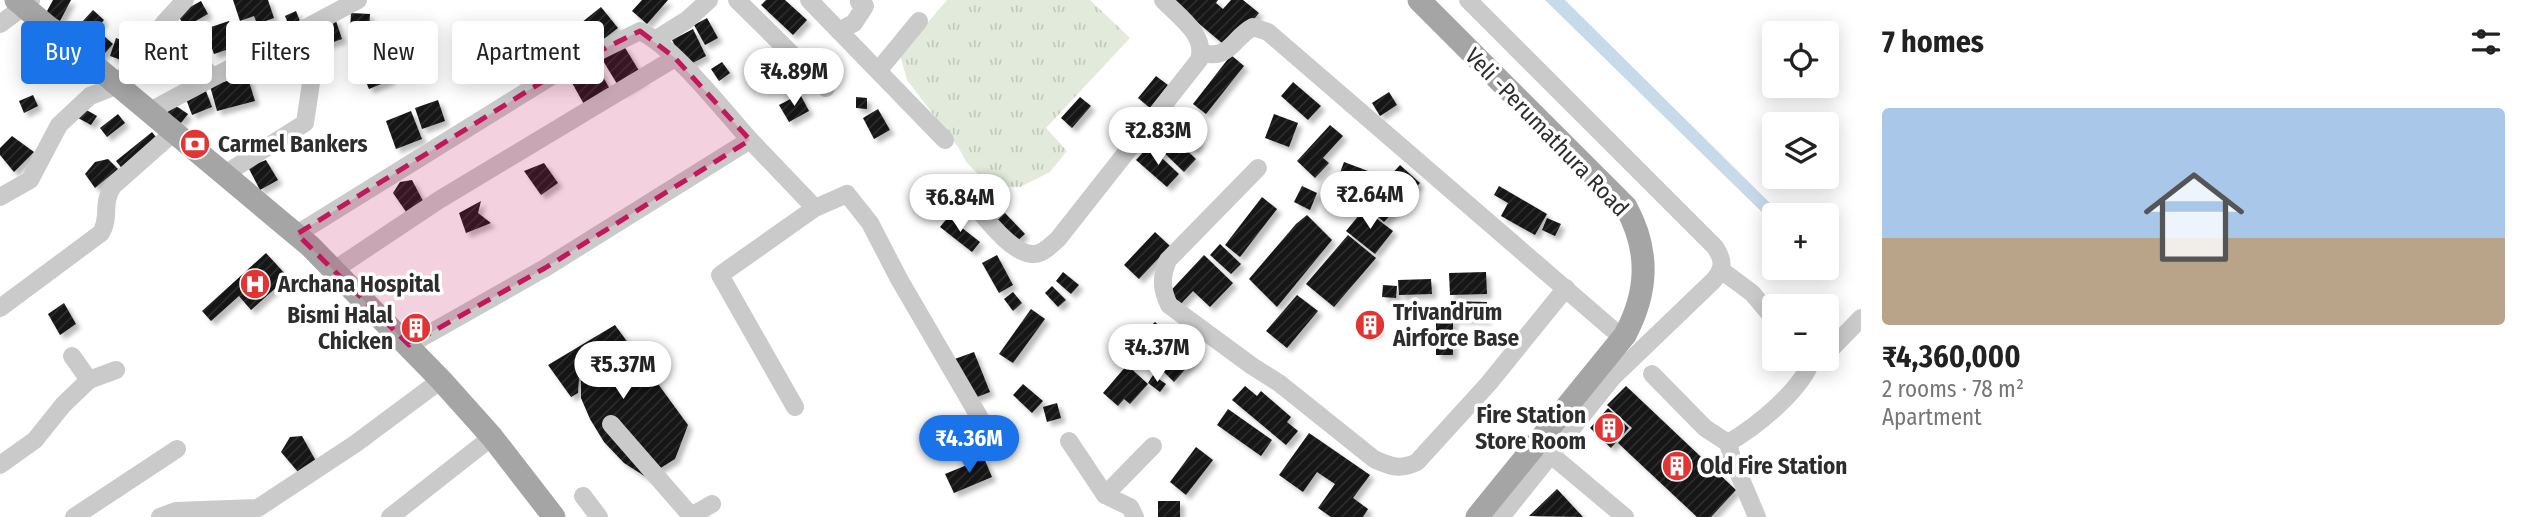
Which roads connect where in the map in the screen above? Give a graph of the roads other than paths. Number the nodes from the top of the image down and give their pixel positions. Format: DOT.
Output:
graph roads {
  1 [pos="185,0"];
  2 [pos="358,0"];
  3 [pos="709,0"];
  4 [pos="737,0"];
  5 [pos="809,0"];
  6 [pos="861,0"];
  7 [pos="1163,0"];
  8 [pos="1403,0"];
  9 [pos="1419,0"];
  10 [pos="1468,0"];
  11 [pos="24,2"];
  12 [pos="166,21"];
  13 [pos="318,21"];
  14 [pos="919,21"];
  15 [pos="0,23"];
  16 [pos="839,31"];
  17 [pos="655,40"];
  18 [pos="1205,51"];
  19 [pos="675,58"];
  20 [pos="226,70"];
  21 [pos="878,71"];
  22 [pos="212,77"];
  23 [pos="199,84"];
  24 [pos="310,84"];
  25 [pos="118,85"];
  26 [pos="826,88"];
  27 [pos="150,111"];
  28 [pos="174,132"];
  29 [pos="750,140"];
  30 [pos="945,140"];
  31 [pos="1258,168"];
  32 [pos="225,174"];
  33 [pos="0,197"];
  34 [pos="970,200"];
  35 [pos="815,208"];
  36 [pos="297,234"];
  37 [pos="334,270"];
  38 [pos="1721,270"];
  39 [pos="1566,288"];
  40 [pos="1762,305"];
  41 [pos="0,308"];
  42 [pos="1861,318"];
  43 [pos="1612,329"];
  44 [pos="1839,341"];
  45 [pos="409,345"];
  46 [pos="72,356"];
  47 [pos="116,370"];
  48 [pos="1807,371"];
  49 [pos="1652,373"];
  50 [pos="89,380"];
  51 [pos="441,380"];
  52 [pos="795,407"];
  53 [pos="611,424"];
  54 [pos="492,437"];
  55 [pos="1069,441"];
  56 [pos="1728,443"];
  57 [pos="995,444"];
  58 [pos="1153,446"];
  59 [pos="177,449"];
  60 [pos="1550,454"];
  61 [pos="0,465"];
  62 [pos="1105,495"];
  63 [pos="583,496"];
  64 [pos="712,505"];
  65 [pos="74,517"];
  66 [pos="160,517"];
  67 [pos="390,517"];
  68 [pos="554,517"];
  69 [pos="600,517"];
  70 [pos="692,517"];
  71 [pos="1135,517"];
  72 [pos="1460,517"];
  73 [pos="1477,517"];
  74 [pos="1501,517"];
  75 [pos="1625,517"];
  76 [pos="1757,517"];
  1 -- 12 [label="street"];
  2 -- 13 [label="street"];
  3 -- 17 [label="street"];
  4 -- 26 [label="street"];
  5 -- 16 [label="street"];
  6 -- 16 [label="street"];
  7 -- 18 [label="street"];
  8 -- 43 [label="main road"];
  9 -- 73 [label="main road, Veli -Perumathura Road"];
  10 -- 38 [label="street"];
  11 -- 15 [label="street"];
  11 -- 25 [label="main road"];
  14 -- 21 [label="street"];
  16 -- 21 [label="street"];
  17 -- 19 [label="street"];
  17 -- 36 [label="street"];
  18 -- 34 [label="street"];
  18 -- 39 [label="street"];
  19 -- 29 [label="street"];
  19 -- 37 [label="street"];
  20 -- 22 [label="street"];
  21 -- 30 [label="street"];
  23 -- 27 [label="street"];
  24 -- 32 [label="street"];
  25 -- 27 [label="main road"];
  25 -- 33 [label="street"];
  27 -- 28 [label="main road"];
  28 -- 32 [label="main road"];
  28 -- 41 [label="street"];
  29 -- 35 [label="street"];
  29 -- 45 [label="street"];
  31 -- 39 [label="street"];
  32 -- 36 [label="main road"];
  35 -- 52 [label="street"];
  35 -- 57 [label="street"];
  36 -- 37 [label="main road"];
  37 -- 45 [label="main road"];
  38 -- 40 [label="street"];
  38 -- 60 [label="street"];
  39 -- 43 [label="street"];
  42 -- 44 [label="street"];
  43 -- 72 [label="main road"];
  45 -- 51 [label="main road"];
  46 -- 50 [label="street"];
  47 -- 50 [label="street"];
  48 -- 56 [label="street"];
  49 -- 56 [label="street"];
  50 -- 61 [label="street"];
  51 -- 54 [label="main road"];
  51 -- 66 [label="street"];
  53 -- 70 [label="street"];
  54 -- 67 [label="street"];
  54 -- 68 [label="main road"];
  55 -- 62 [label="street"];
  56 -- 76 [label="street"];
  58 -- 62 [label="street"];
  59 -- 65 [label="street"];
  60 -- 74 [label="street"];
  60 -- 75 [label="street"];
  62 -- 71 [label="street"];
  63 -- 69 [label="street"];
  64 -- 70 [label="street"];
}
